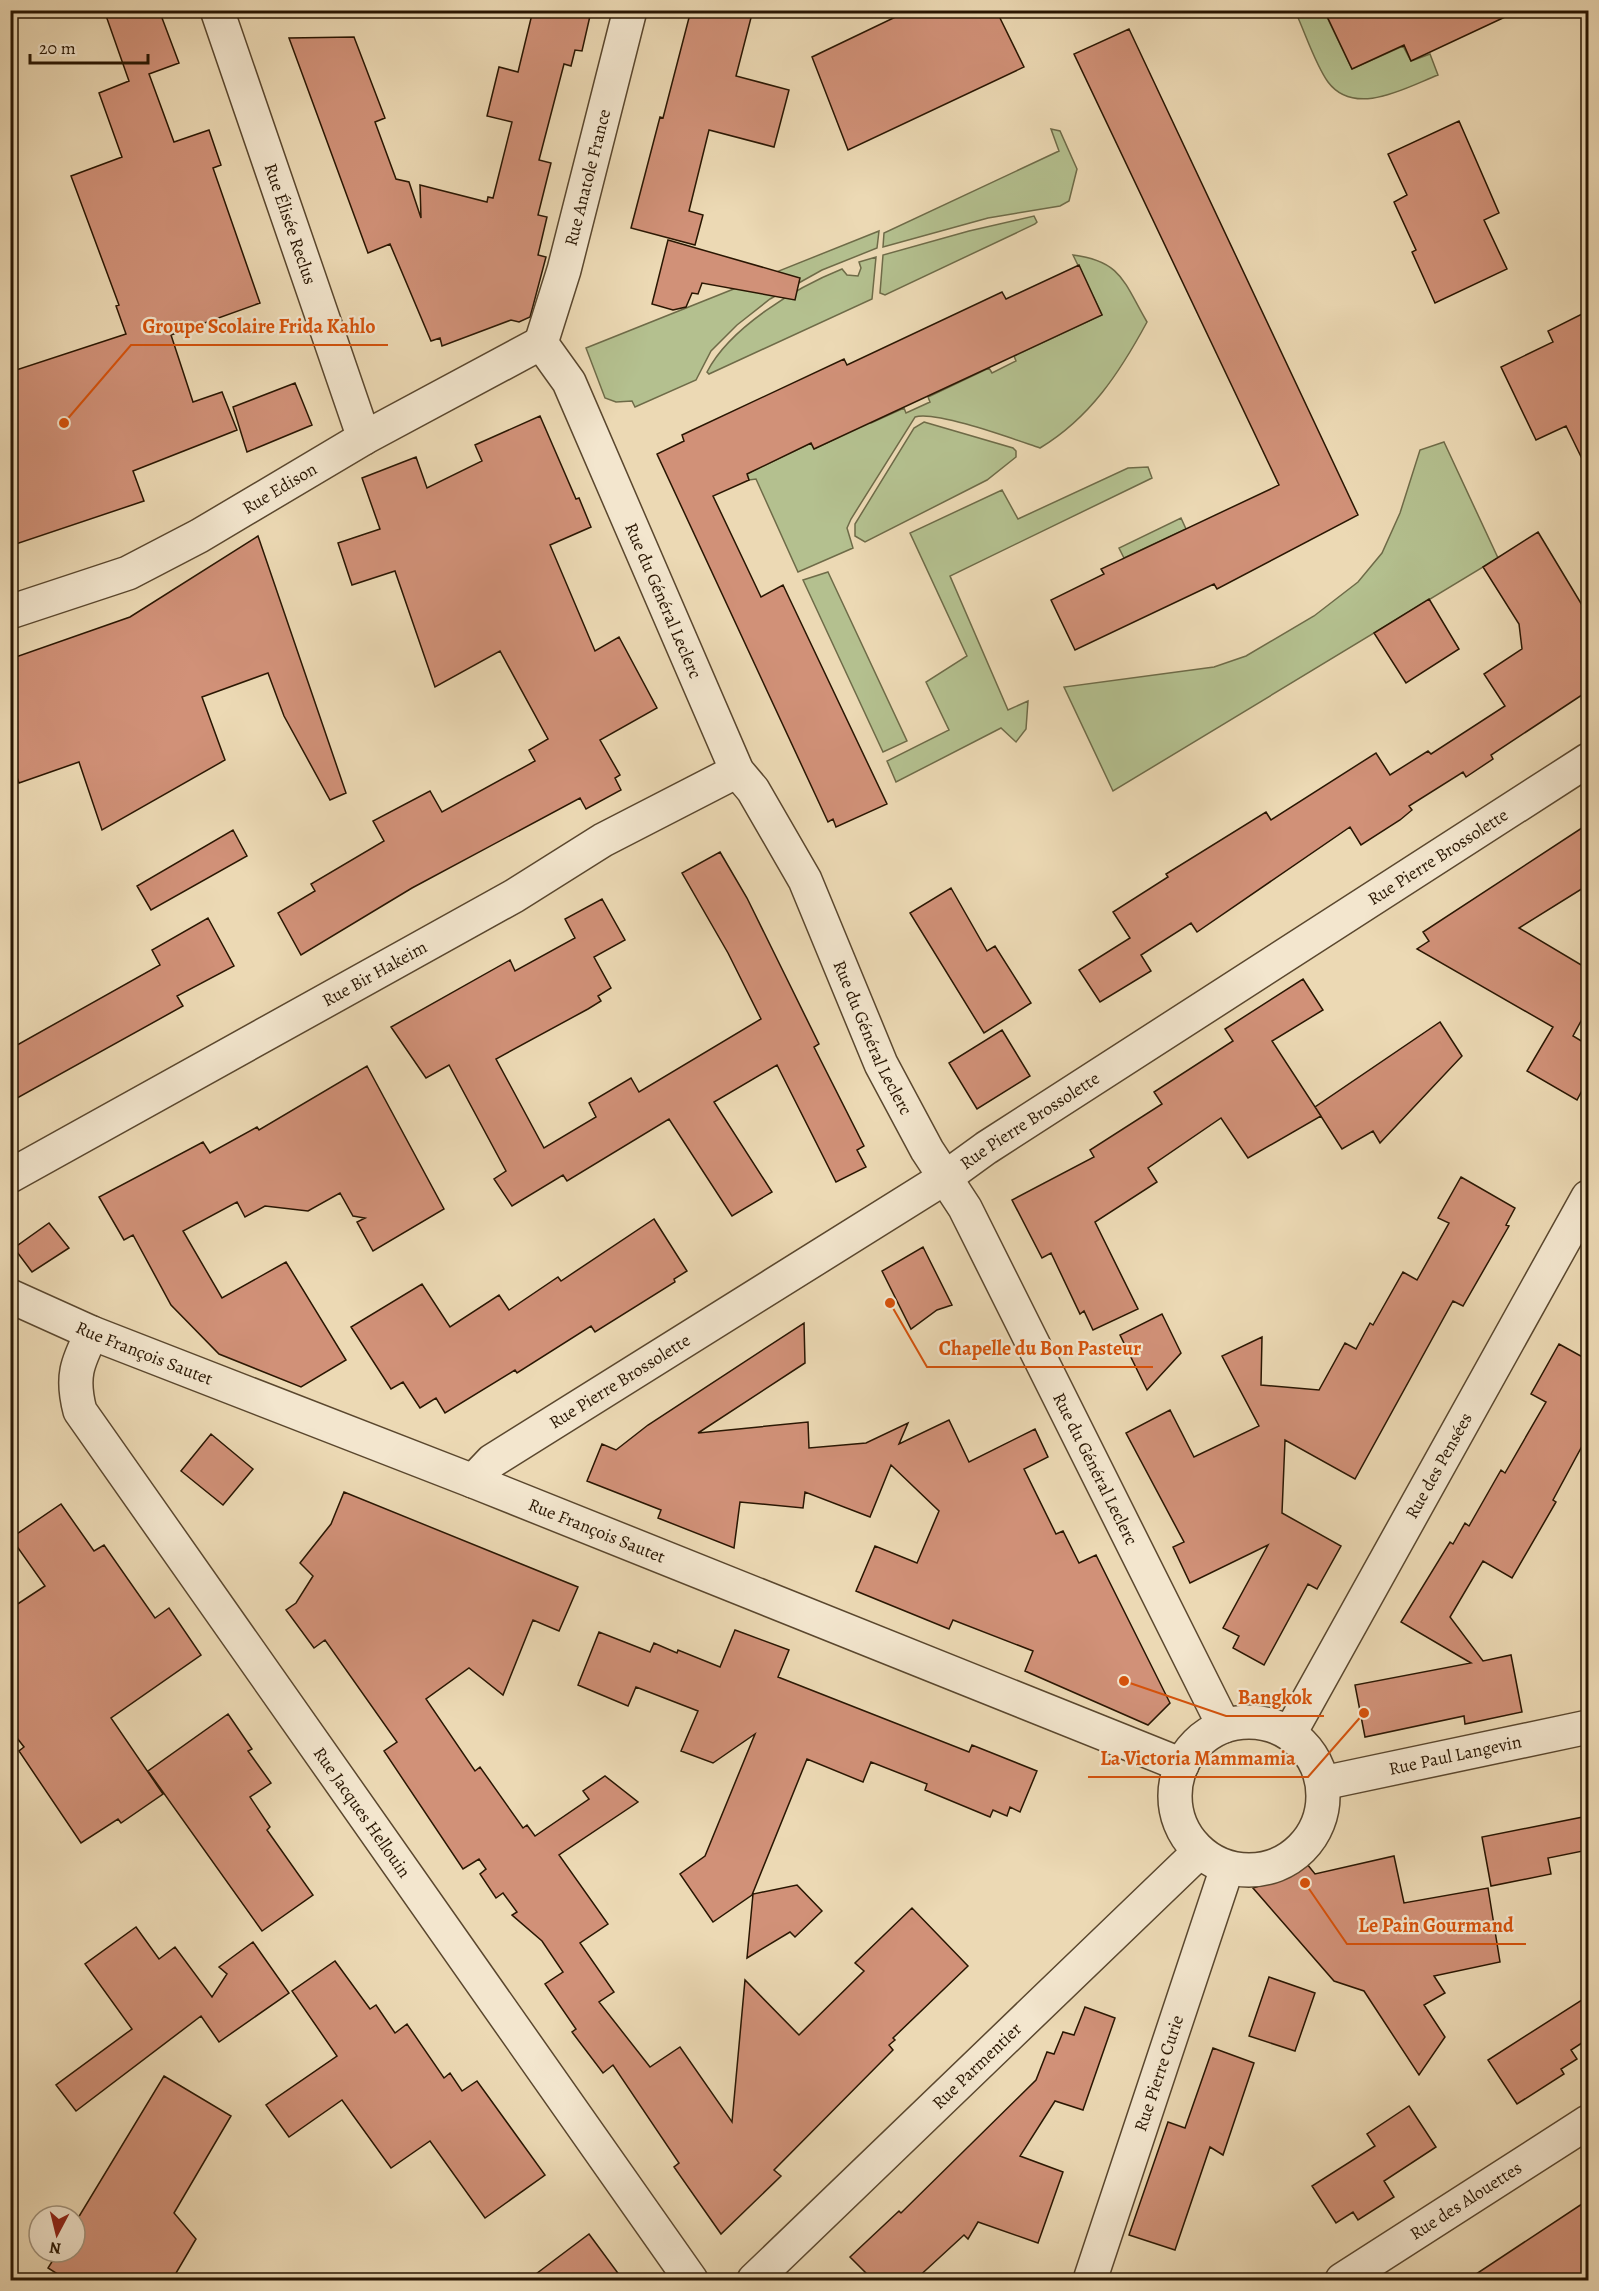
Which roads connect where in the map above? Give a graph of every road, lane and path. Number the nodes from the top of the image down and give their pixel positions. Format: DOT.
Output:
graph roads {
  1 [pos="217,10"];
  2 [pos="630,10"];
  3 [pos="541,342"];
  4 [pos="364,438"];
  5 [pos="10,612"];
  6 [pos="1588,760"];
  7 [pos="737,771"];
  8 [pos="10,1176"];
  9 [pos="946,1177"];
  10 [pos="1588,1197"];
  11 [pos="10,1296"];
  12 [pos="92,1333"];
  13 [pos="473,1480"];
  14 [pos="1224,1726"];
  15 [pos="1588,1727"];
  16 [pos="1290,1733"];
  17 [pos="1182,1765"];
  18 [pos="1323,1783"];
  19 [pos="1199,1852"];
  20 [pos="1227,1868"];
  21 [pos="1588,2122"];
  22 [pos="691,2280"];
  23 [pos="754,2280"];
  24 [pos="1090,2280"];
  25 [pos="1342,2280"];
  1 -- 4 [label="street, Rue Élisée Reclus"];
  2 -- 3 [label="street, Rue Anatole France"];
  3 -- 4 [label="street, Rue Edison"];
  3 -- 7 [label="street, Rue du Général Leclerc"];
  4 -- 5 [label="street, Rue Edison"];
  6 -- 9 [label="street, Rue Pierre Brossolette"];
  7 -- 8 [label="street, Rue Bir Hakeim"];
  7 -- 9 [label="street, Rue du Général Leclerc"];
  9 -- 13 [label="street, Rue Pierre Brossolette"];
  9 -- 14 [label="street, Rue du Général Leclerc"];
  10 -- 16 [label="street, Rue des Pensées"];
  11 -- 12 [label="street, Rue François Sautet"];
  12 -- 13 [label="street, Rue François Sautet"];
  12 -- 22 [label="street, Rue Jacques Hellouin"];
  13 -- 17 [label="street, Rue François Sautet"];
  14 -- 16 [label="street"];
  14 -- 17 [label="street"];
  15 -- 18 [label="street, Rue Paul Langevin"];
  16 -- 18 [label="street"];
  17 -- 19 [label="street"];
  18 -- 20 [label="street"];
  19 -- 20 [label="street"];
  19 -- 23 [label="street, Rue Parmentier"];
  20 -- 24 [label="street, Rue Pierre Curie"];
  21 -- 25 [label="street, Rue des Alouettes"];
}
